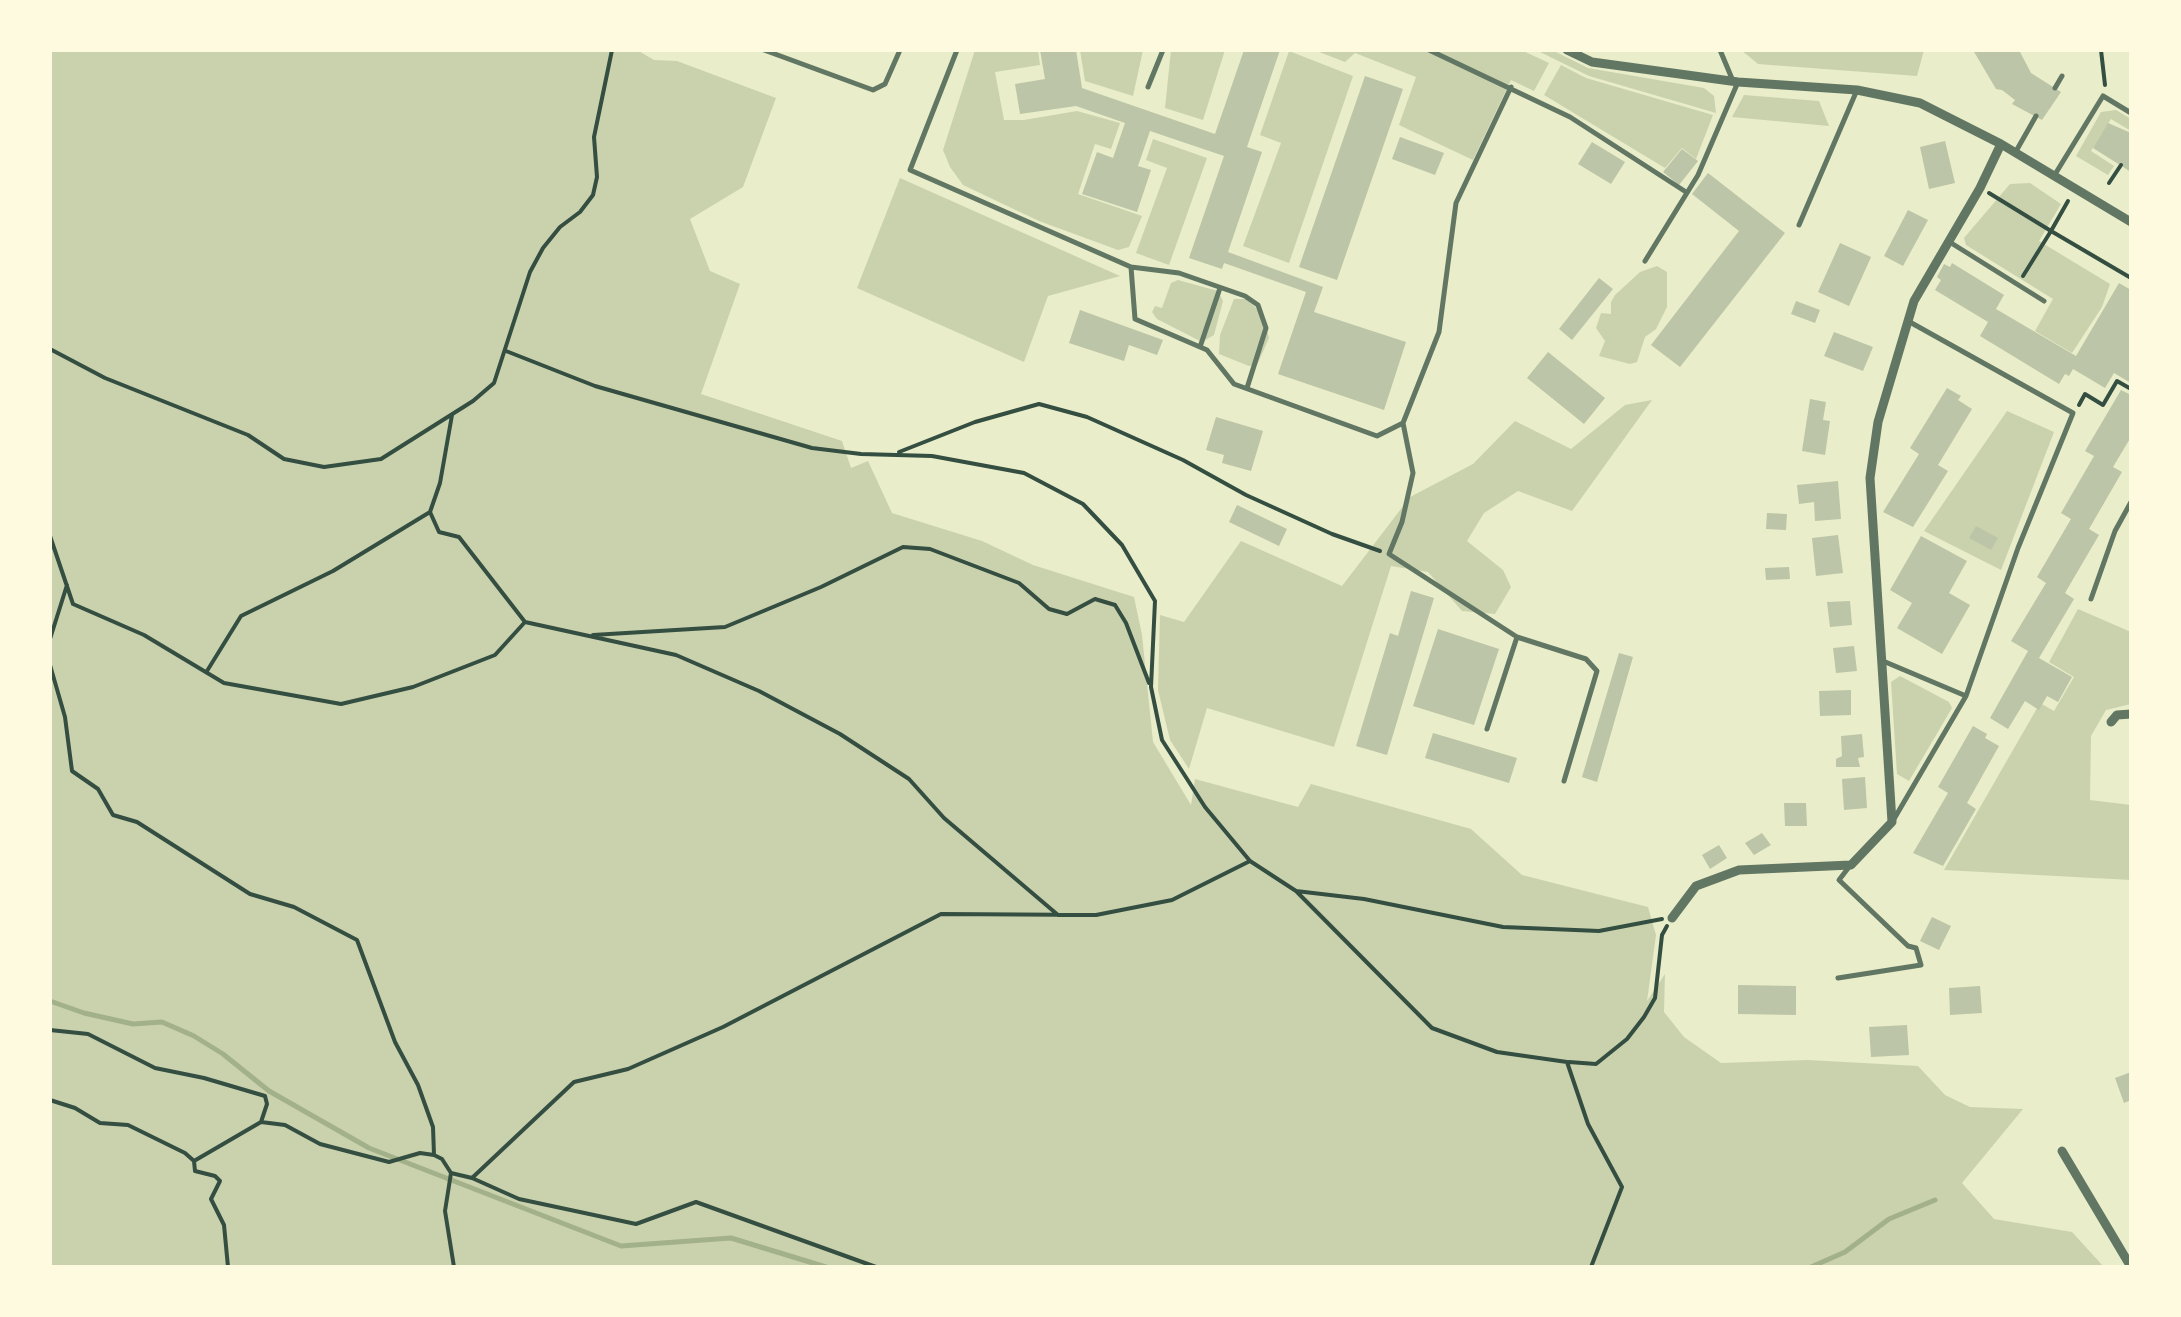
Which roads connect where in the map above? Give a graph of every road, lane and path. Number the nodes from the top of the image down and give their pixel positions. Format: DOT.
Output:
graph roads {
  1 [pos="612,50"];
  2 [pos="764,50"];
  3 [pos="900,50"];
  4 [pos="957,50"];
  5 [pos="1163,50"];
  6 [pos="1430,50"];
  7 [pos="1567,50"];
  8 [pos="1720,50"];
  9 [pos="2101,50"];
  10 [pos="2062,76"];
  11 [pos="1736,81"];
  12 [pos="1511,86"];
  13 [pos="1148,88"];
  14 [pos="2055,88"];
  15 [pos="1857,90"];
  16 [pos="2118,92"];
  17 [pos="2131,113"];
  18 [pos="2036,116"];
  19 [pos="2002,144"];
  20 [pos="2015,153"];
  21 [pos="2121,166"];
  22 [pos="2054,176"];
  23 [pos="2110,184"];
  24 [pos="1980,188"];
  25 [pos="1686,192"];
  26 [pos="2068,201"];
  27 [pos="2131,222"];
  28 [pos="1798,225"];
  29 [pos="2051,231"];
  30 [pos="1948,241"];
  31 [pos="1645,261"];
  32 [pos="1131,267"];
  33 [pos="2131,278"];
  34 [pos="2017,284"];
  35 [pos="1220,288"];
  36 [pos="2044,301"];
  37 [pos="1908,320"];
  38 [pos="1200,347"];
  39 [pos="50,348"];
  40 [pos="506,352"];
  41 [pos="1246,388"];
  42 [pos="2131,390"];
  43 [pos="452,413"];
  44 [pos="2074,413"];
  45 [pos="1403,423"];
  46 [pos="897,453"];
  47 [pos="2131,502"];
  48 [pos="430,512"];
  49 [pos="50,536"];
  50 [pos="1389,554"];
  51 [pos="67,586"];
  52 [pos="2091,600"];
  53 [pos="524,622"];
  54 [pos="588,635"];
  55 [pos="1517,637"];
  56 [pos="50,640"];
  57 [pos="1880,660"];
  58 [pos="50,665"];
  59 [pos="206,672"];
  60 [pos="1150,687"];
  61 [pos="1966,696"];
  62 [pos="2131,714"];
  63 [pos="2111,722"];
  64 [pos="1486,729"];
  65 [pos="1564,782"];
  66 [pos="1892,822"];
  67 [pos="1250,861"];
  68 [pos="1851,865"];
  69 [pos="1296,891"];
  70 [pos="1058,915"];
  71 [pos="1672,918"];
  72 [pos="1838,978"];
  73 [pos="50,1030"];
  74 [pos="1568,1062"];
  75 [pos="50,1100"];
  76 [pos="261,1122"];
  77 [pos="2062,1150"];
  78 [pos="434,1155"];
  79 [pos="194,1161"];
  80 [pos="450,1173"];
  81 [pos="472,1178"];
  82 [pos="228,1267"];
  83 [pos="454,1267"];
  84 [pos="876,1267"];
  85 [pos="1591,1267"];
  86 [pos="2131,1267"];
  1 -- 40 [label="path"];
  2 -- 3 [label="lane"];
  4 -- 32 [label="lane"];
  5 -- 13 [label="lane"];
  6 -- 12 [label="lane"];
  7 -- 11 [label="street"];
  8 -- 11 [label="lane"];
  9 -- 16 [label="path"];
  10 -- 14 [label="lane"];
  11 -- 15 [label="street"];
  11 -- 25 [label="lane"];
  12 -- 25 [label="lane"];
  12 -- 45 [label="lane"];
  15 -- 19 [label="street"];
  15 -- 28 [label="lane"];
  17 -- 22 [label="lane"];
  18 -- 20 [label="lane"];
  19 -- 20 [label="street"];
  19 -- 24 [label="street"];
  20 -- 22 [label="street"];
  21 -- 23 [label="path"];
  22 -- 27 [label="street"];
  24 -- 29 [label="path"];
  24 -- 30 [label="street"];
  25 -- 31 [label="lane"];
  26 -- 29 [label="path"];
  29 -- 33 [label="path"];
  29 -- 34 [label="path"];
  30 -- 34 [label="lane"];
  30 -- 37 [label="street"];
  32 -- 35 [label="lane"];
  32 -- 38 [label="lane"];
  34 -- 36 [label="lane"];
  35 -- 38 [label="lane"];
  35 -- 41 [label="lane"];
  37 -- 44 [label="lane"];
  37 -- 57 [label="street"];
  38 -- 41 [label="lane"];
  39 -- 43 [label="path"];
  40 -- 43 [label="path"];
  40 -- 46 [label="path"];
  41 -- 45 [label="lane"];
  42 -- 44 [label="path"];
  43 -- 48 [label="path"];
  44 -- 61 [label="lane"];
  45 -- 50 [label="lane"];
  46 -- 50 [label="path"];
  46 -- 60 [label="path"];
  47 -- 52 [label="lane"];
  48 -- 53 [label="path"];
  48 -- 59 [label="path"];
  49 -- 51 [label="path"];
  50 -- 55 [label="lane"];
  51 -- 56 [label="path"];
  51 -- 59 [label="path"];
  53 -- 54 [label="path"];
  53 -- 59 [label="path"];
  54 -- 60 [label="path"];
  54 -- 70 [label="path"];
  55 -- 64 [label="lane"];
  55 -- 65 [label="lane"];
  57 -- 61 [label="lane"];
  57 -- 66 [label="street"];
  58 -- 78 [label="path"];
  60 -- 67 [label="path"];
  61 -- 66 [label="lane"];
  62 -- 63 [label="street"];
  66 -- 68 [label="street"];
  67 -- 69 [label="path"];
  67 -- 70 [label="path"];
  68 -- 71 [label="street"];
  68 -- 72 [label="lane"];
  69 -- 71 [label="path"];
  69 -- 74 [label="path"];
  70 -- 81 [label="path"];
  71 -- 74 [label="path"];
  73 -- 76 [label="path"];
  74 -- 85 [label="path"];
  75 -- 79 [label="path"];
  76 -- 78 [label="path"];
  76 -- 79 [label="path"];
  77 -- 86 [label="street"];
  78 -- 80 [label="path"];
  79 -- 82 [label="path"];
  80 -- 81 [label="path"];
  80 -- 83 [label="path"];
  81 -- 84 [label="path"];
}
